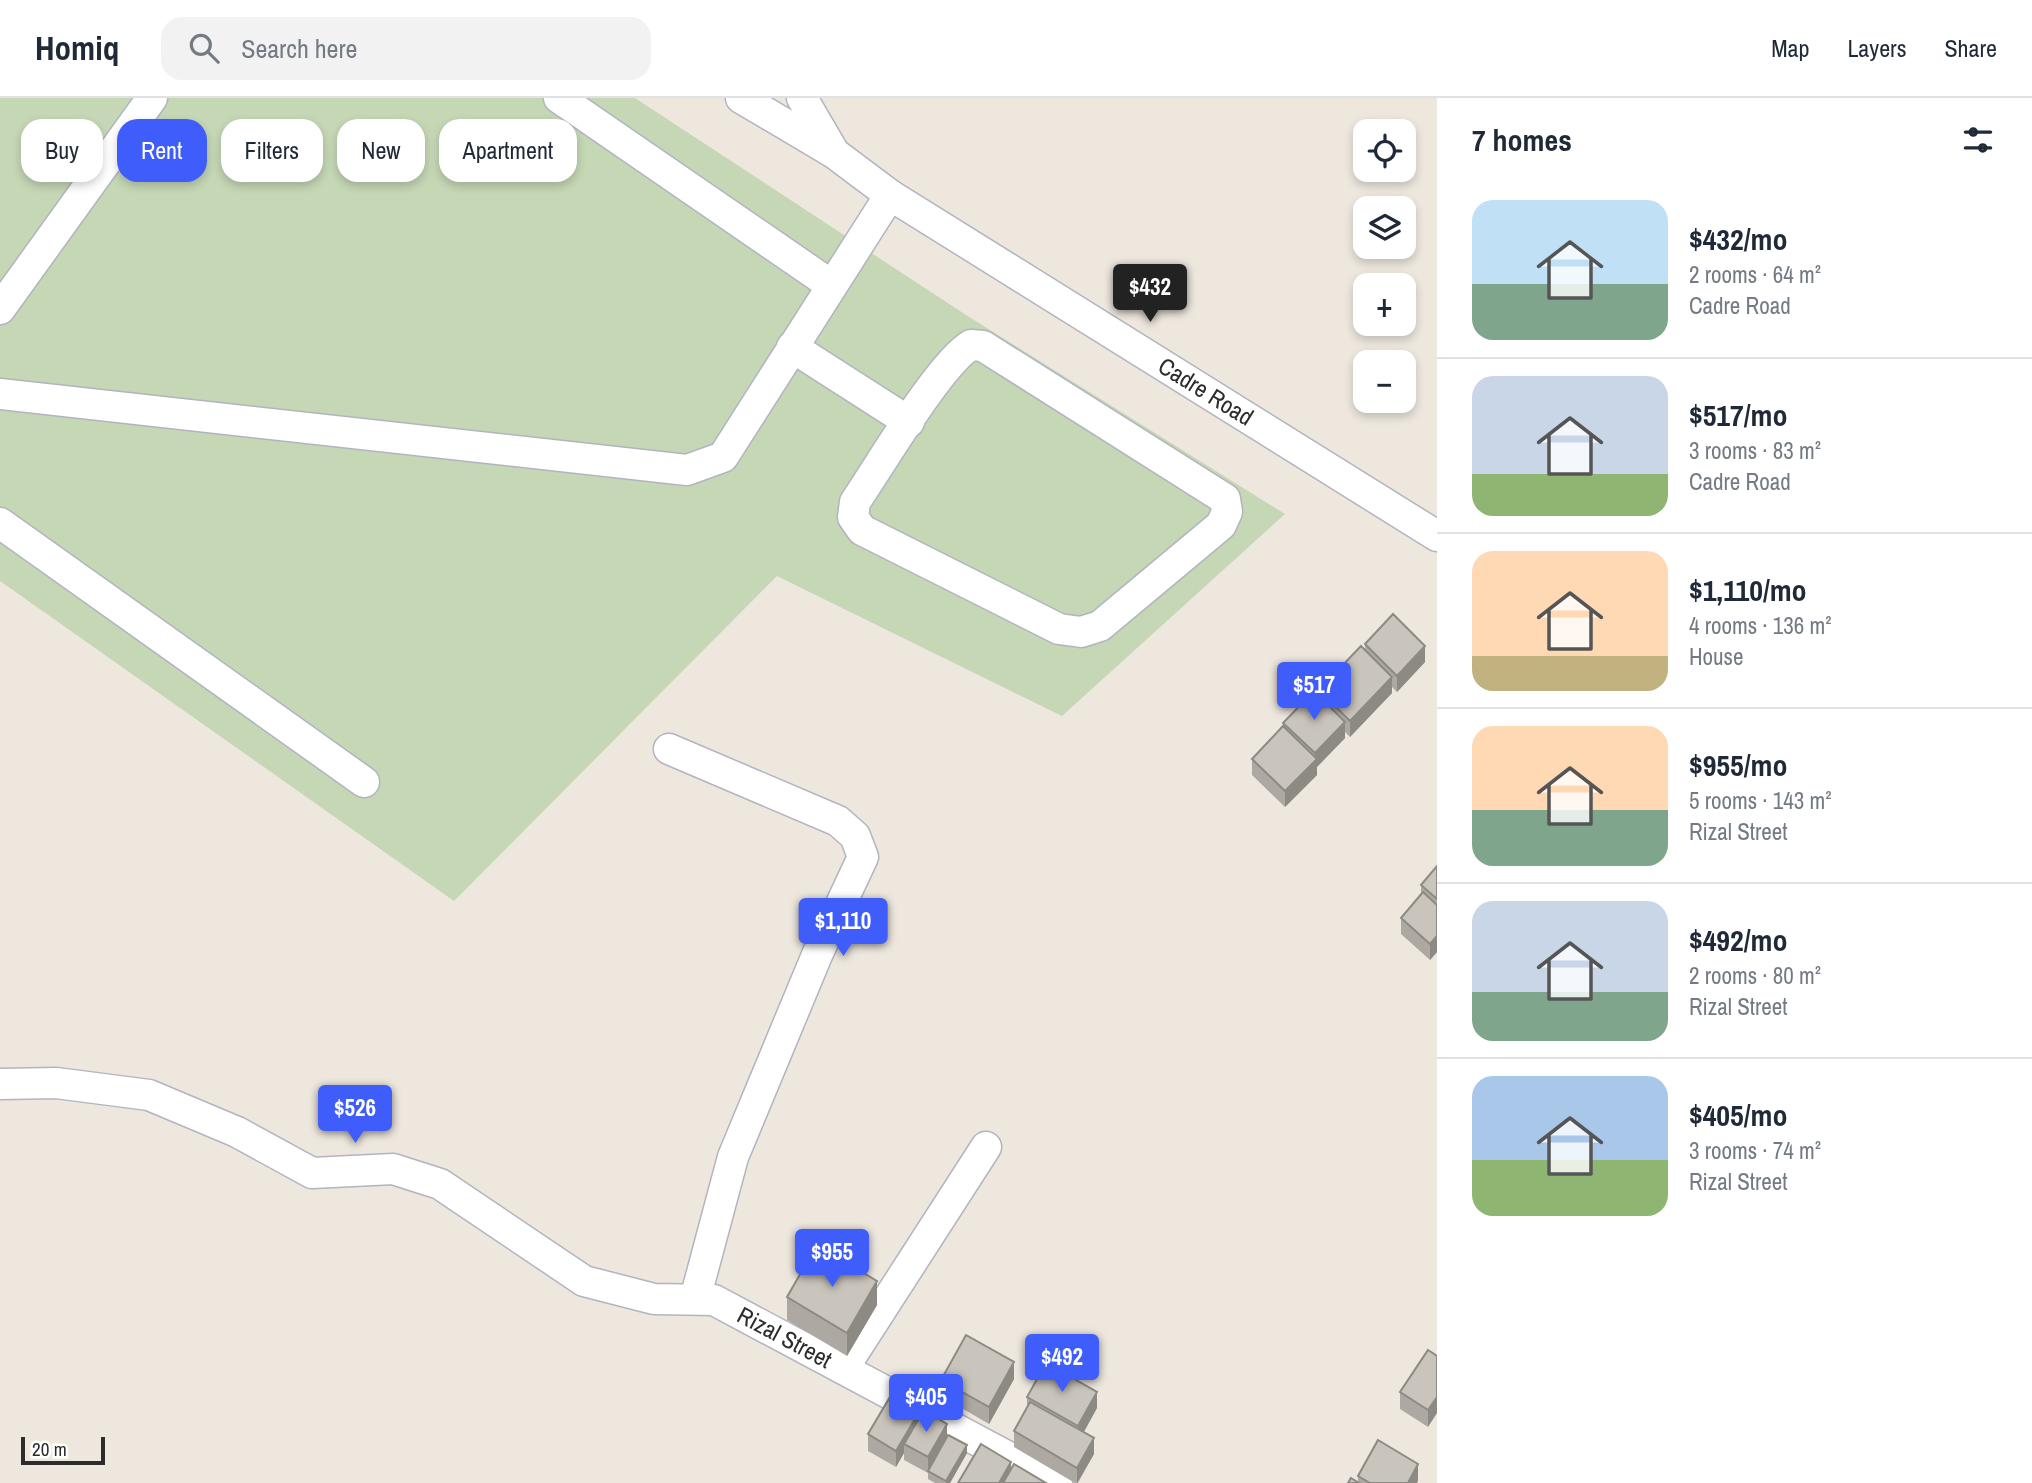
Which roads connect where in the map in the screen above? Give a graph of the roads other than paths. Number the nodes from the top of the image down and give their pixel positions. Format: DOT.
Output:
graph roads {
  1 [pos="152,98"];
  2 [pos="559,98"];
  3 [pos="741,98"];
  4 [pos="802,98"];
  5 [pos="834,153"];
  6 [pos="890,195"];
  7 [pos="831,285"];
  8 [pos="0,309"];
  9 [pos="792,347"];
  10 [pos="0,394"];
  11 [pos="909,422"];
  12 [pos="0,523"];
  13 [pos="1437,536"];
  14 [pos="669,749"];
  15 [pos="364,782"];
  16 [pos="0,1084"];
  17 [pos="986,1147"];
  18 [pos="695,1299"];
  19 [pos="843,1369"];
  20 [pos="1057,1483"];
  1 -- 8 [label="street"];
  2 -- 7 [label="street"];
  3 -- 5 [label="street, Cadre Road"];
  4 -- 5 [label="street"];
  5 -- 6 [label="street, Cadre Road"];
  6 -- 7 [label="street"];
  6 -- 13 [label="street, Cadre Road"];
  7 -- 9 [label="street"];
  9 -- 10 [label="street"];
  9 -- 11 [label="street"];
  11 -- 11 [label="street"];
  12 -- 15 [label="street"];
  14 -- 18 [label="street"];
  16 -- 18 [label="street, Rizal Street"];
  17 -- 19 [label="street"];
  18 -- 19 [label="street, Rizal Street"];
  19 -- 20 [label="street, Rizal Street"];
}
